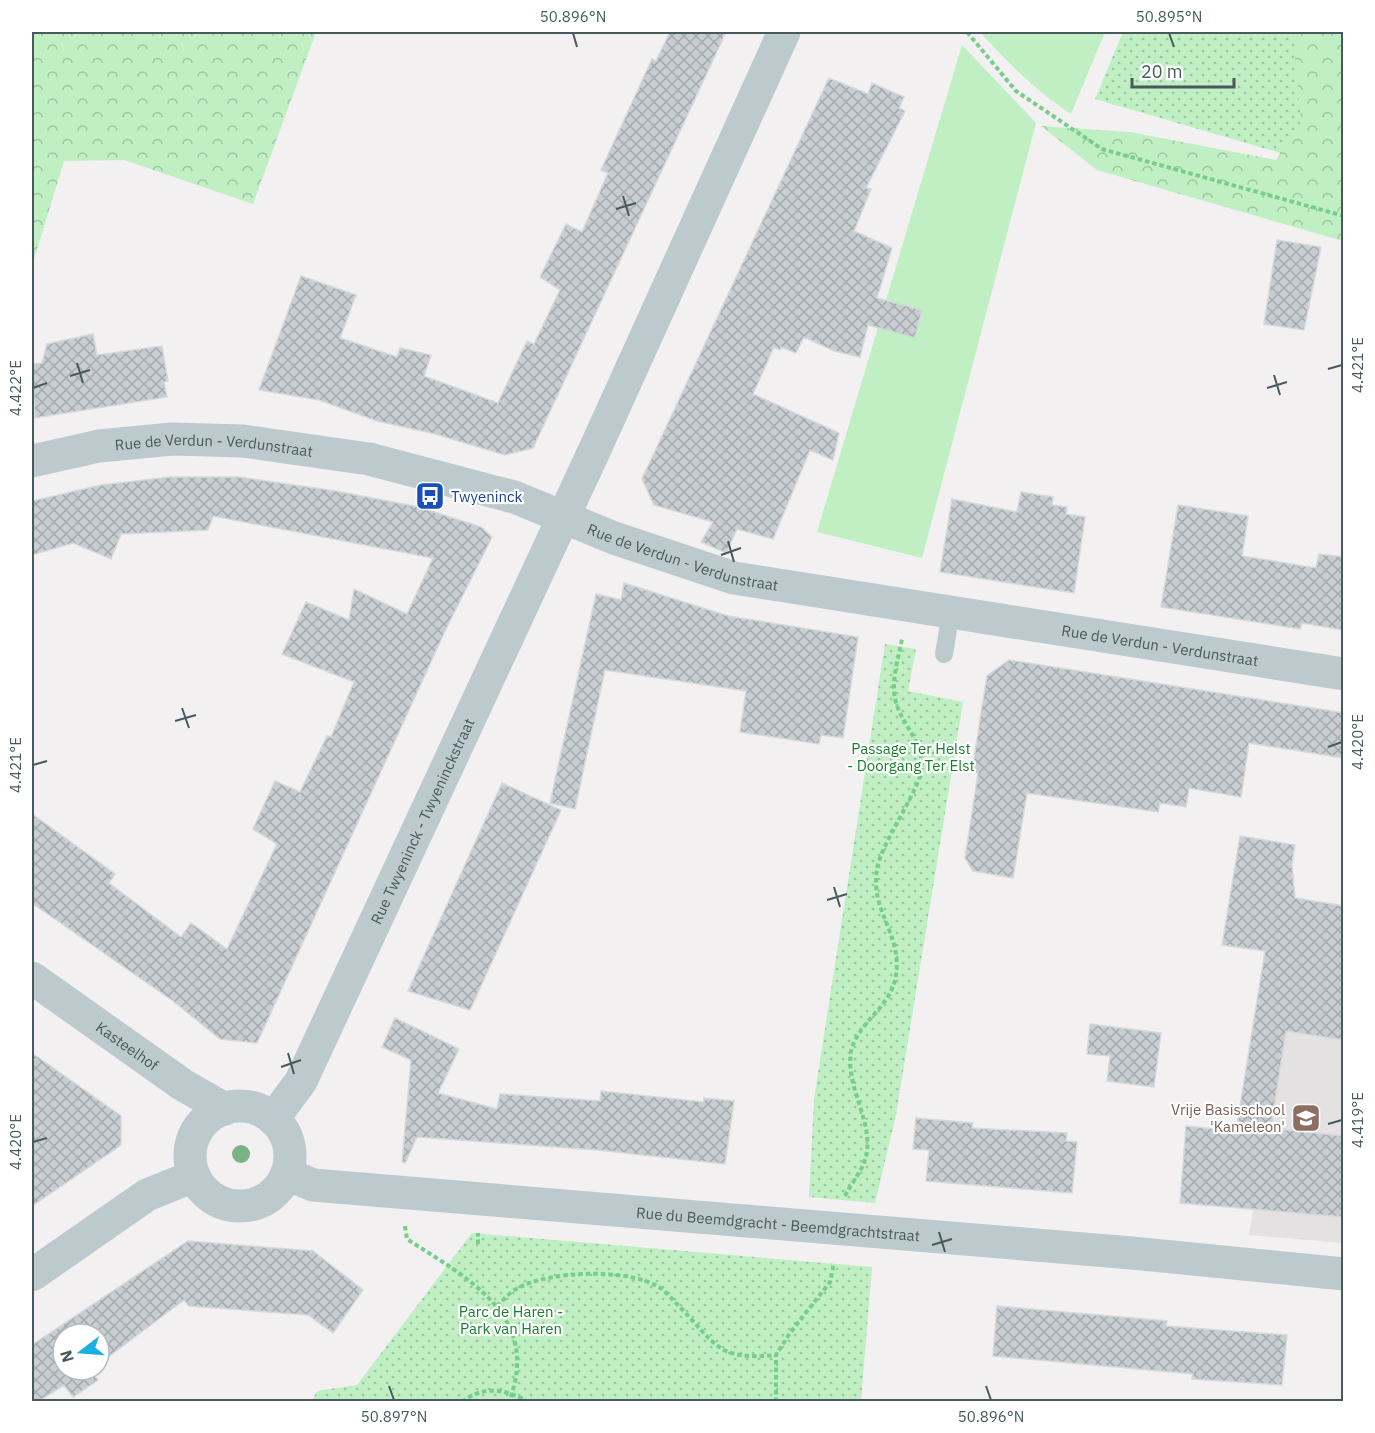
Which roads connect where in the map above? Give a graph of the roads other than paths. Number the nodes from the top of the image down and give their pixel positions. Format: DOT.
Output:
graph roads {
  1 [pos="784,32"];
  2 [pos="32,461"];
  3 [pos="562,517"];
  4 [pos="951,612"];
  5 [pos="944,654"];
  6 [pos="1344,674"];
  7 [pos="32,978"];
  8 [pos="225,1109"];
  9 [pos="273,1119"];
  10 [pos="287,1174"];
  11 [pos="194,1176"];
  12 [pos="1344,1274"];
  13 [pos="32,1275"];
  1 -- 3 [label="street, Rue Twyeninck - Twyeninckstraat"];
  2 -- 3 [label="street, Rue de Verdun - Verdunstraat"];
  3 -- 4 [label="street, Rue de Verdun - Verdunstraat"];
  3 -- 9 [label="street, Rue Twyeninck - Twyeninckstraat"];
  4 -- 5 [label="lane"];
  4 -- 6 [label="street, Rue de Verdun - Verdunstraat"];
  7 -- 8 [label="street, Kasteelhof"];
  8 -- 9 [label="street"];
  8 -- 11 [label="street"];
  9 -- 10 [label="street"];
  10 -- 11 [label="street"];
  10 -- 12 [label="street, Rue du Beemdgracht - Beemdgrachtstraat"];
  11 -- 13 [label="street"];
}
